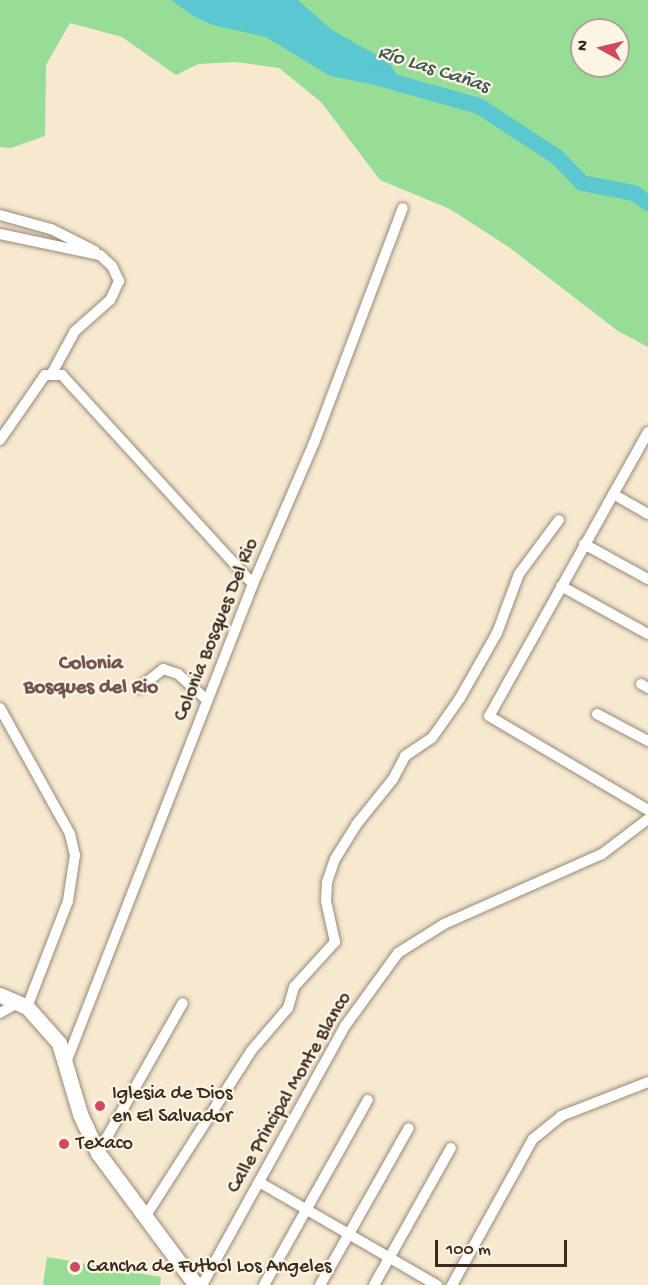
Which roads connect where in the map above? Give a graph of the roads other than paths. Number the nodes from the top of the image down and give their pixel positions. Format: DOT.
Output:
graph roads {
  1 [pos="403,208"];
  2 [pos="0,215"];
  3 [pos="0,234"];
  4 [pos="100,255"];
  5 [pos="52,373"];
  6 [pos="648,432"];
  7 [pos="0,440"];
  8 [pos="613,494"];
  9 [pos="648,514"];
  10 [pos="559,520"];
  11 [pos="584,544"];
  12 [pos="648,579"];
  13 [pos="253,584"];
  14 [pos="561,586"];
  15 [pos="648,634"];
  16 [pos="139,688"];
  17 [pos="207,700"];
  18 [pos="0,708"];
  19 [pos="597,714"];
  20 [pos="648,741"];
  21 [pos="648,810"];
  22 [pos="648,819"];
  23 [pos="0,995"];
  24 [pos="183,1003"];
  25 [pos="22,1005"];
  26 [pos="0,1013"];
  27 [pos="65,1066"];
  28 [pos="648,1082"];
  29 [pos="368,1100"];
  30 [pos="409,1128"];
  31 [pos="451,1148"];
  32 [pos="98,1153"];
  33 [pos="259,1182"];
  34 [pos="306,1209"];
  35 [pos="146,1217"];
  36 [pos="349,1234"];
  37 [pos="390,1258"];
  38 [pos="196,1285"];
  39 [pos="202,1285"];
  40 [pos="264,1285"];
  41 [pos="320,1285"];
  42 [pos="374,1285"];
  43 [pos="437,1285"];
  44 [pos="452,1285"];
  1 -- 13 [label="street, Colonia Bosques Del Rio"];
  2 -- 4 [label="street"];
  3 -- 4 [label="street"];
  4 -- 5 [label="street"];
  5 -- 7 [label="street"];
  5 -- 13 [label="street"];
  6 -- 8 [label="street"];
  8 -- 9 [label="street"];
  8 -- 11 [label="street"];
  10 -- 35 [label="street"];
  11 -- 12 [label="street"];
  11 -- 14 [label="street"];
  13 -- 17 [label="street, Colonia Bosques Del Rio"];
  14 -- 15 [label="street"];
  14 -- 21 [label="street"];
  16 -- 17 [label="street"];
  17 -- 27 [label="street, Colonia Bosques Del Rio"];
  18 -- 25 [label="street"];
  19 -- 20 [label="street"];
  22 -- 33 [label="street, Calle Principal Monte Blanco"];
  23 -- 25 [label="street"];
  24 -- 32 [label="street"];
  25 -- 26 [label="street"];
  25 -- 27 [label="street"];
  27 -- 32 [label="street"];
  28 -- 44 [label="street"];
  29 -- 34 [label="street"];
  30 -- 36 [label="street"];
  31 -- 37 [label="street"];
  32 -- 35 [label="street"];
  33 -- 34 [label="street"];
  33 -- 39 [label="street, Calle Principal Monte Blanco"];
  34 -- 36 [label="street"];
  34 -- 40 [label="street"];
  35 -- 38 [label="street"];
  36 -- 37 [label="street"];
  36 -- 41 [label="street"];
  37 -- 42 [label="street"];
  37 -- 43 [label="street"];
}
